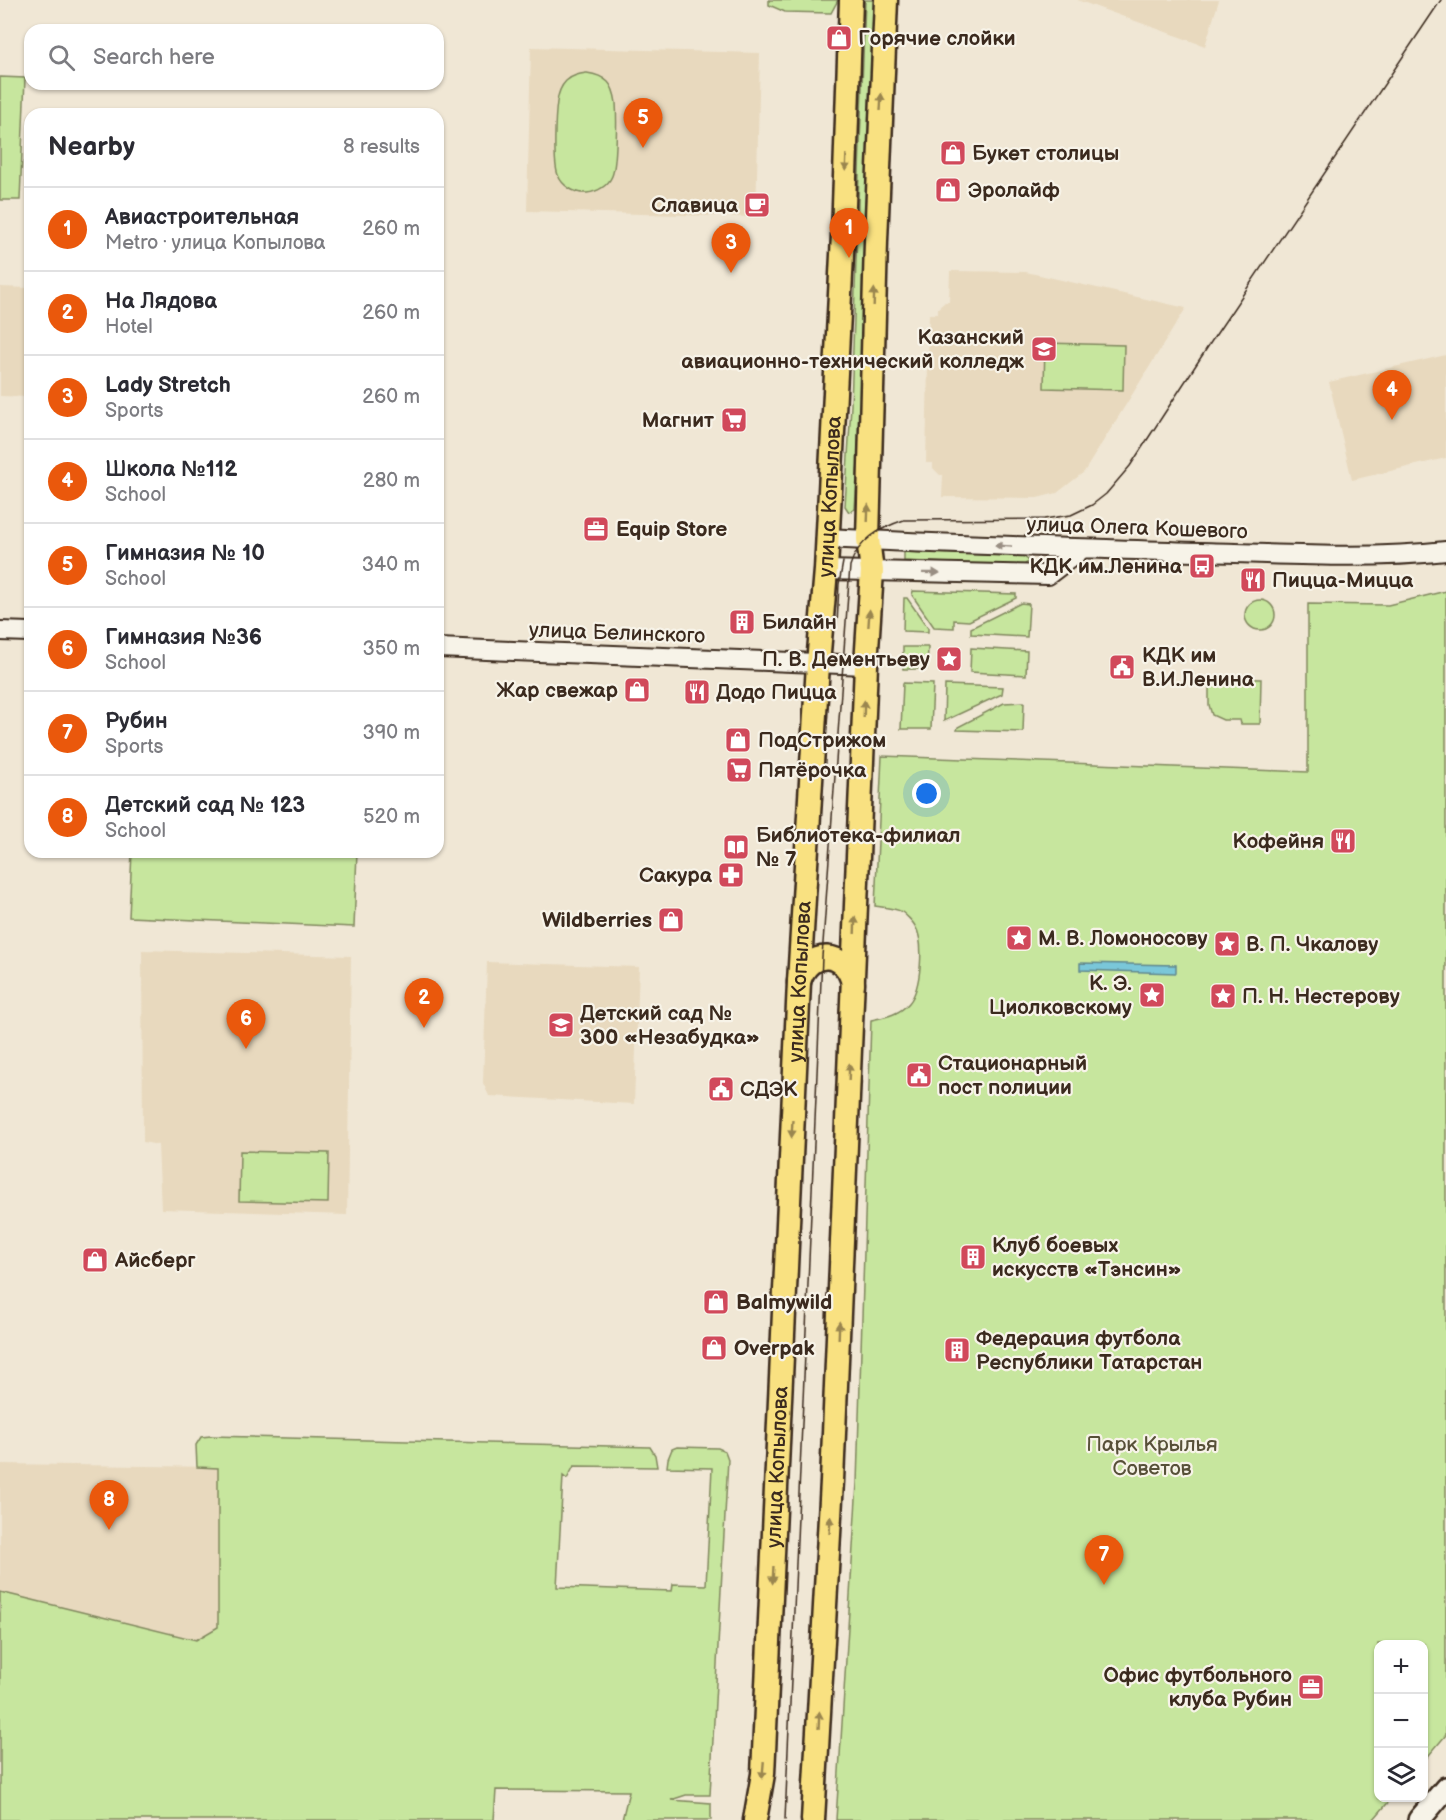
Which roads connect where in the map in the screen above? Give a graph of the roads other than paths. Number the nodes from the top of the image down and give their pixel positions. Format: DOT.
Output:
graph roads {
  1 [pos="850,0"];
  2 [pos="886,0"];
  3 [pos="827,538"];
  4 [pos="868,540"];
  5 [pos="1082,549"];
  6 [pos="1446,551"];
  7 [pos="826,570"];
  8 [pos="872,571"];
  9 [pos="0,631"];
  10 [pos="24,632"];
  11 [pos="444,648"];
  12 [pos="818,664"];
  13 [pos="866,665"];
  14 [pos="799,982"];
  15 [pos="853,984"];
  16 [pos="1446,1788"];
  17 [pos="755,1820"];
  18 [pos="813,1820"];
  19 [pos="1419,1820"];
  1 -- 3 [label="main road, улица Копылова, one-way"];
  4 -- 2 [label="main road, улица Копылова, one-way"];
  3 -- 4 [label="street, улица Олега Кошевого"];
  3 -- 7 [label="main road, улица Копылова"];
  5 -- 4 [label="street, улица Олега Кошевого, one-way"];
  4 -- 8 [label="main road, улица Копылова"];
  5 -- 6 [label="street, улица Олега Кошевого"];
  8 -- 5 [label="street, one-way"];
  7 -- 8 [label="street"];
  7 -- 12 [label="main road, улица Копылова"];
  13 -- 8 [label="main road, улица Копылова, one-way"];
  9 -- 10 [label="street"];
  11 -- 12 [label="street, улица Белинского"];
  12 -- 13 [label="street, улица Белинского"];
  12 -- 14 [label="main road, улица Копылова"];
  15 -- 13 [label="main road, улица Копылова, one-way"];
  14 -- 15 [label="main road"];
  14 -- 17 [label="main road, улица Копылова, one-way"];
  18 -- 15 [label="main road, улица Копылова, one-way"];
  16 -- 19 [label="main road"];
}
